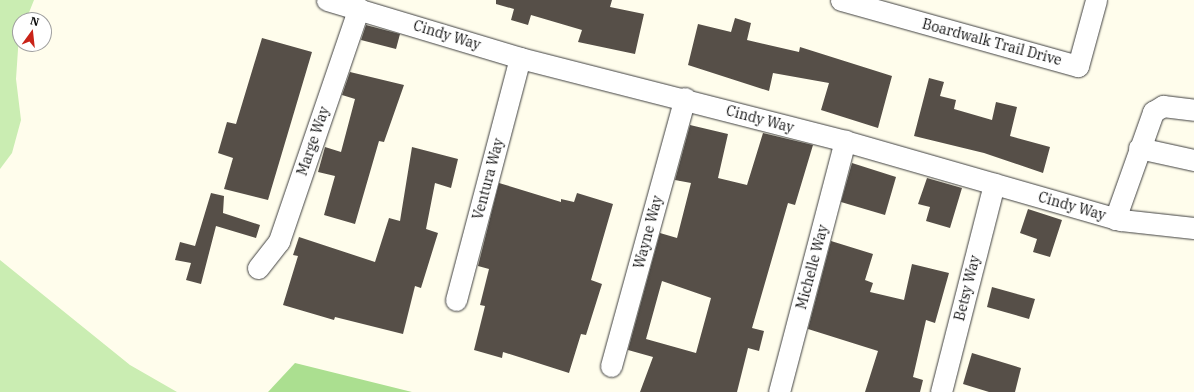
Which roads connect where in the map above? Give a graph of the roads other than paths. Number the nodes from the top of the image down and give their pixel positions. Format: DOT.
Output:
graph roads {
  1 [pos="327,0"];
  2 [pos="841,0"];
  3 [pos="1096,0"];
  4 [pos="359,8"];
  5 [pos="520,58"];
  6 [pos="685,98"];
  7 [pos="1194,110"];
  8 [pos="845,141"];
  9 [pos="1139,148"];
  10 [pos="1194,160"];
  11 [pos="994,184"];
  12 [pos="1115,219"];
  13 [pos="1194,228"];
  14 [pos="258,268"];
  15 [pos="456,300"];
  16 [pos="611,366"];
  17 [pos="779,392"];
  18 [pos="941,392"];
  1 -- 4 [label="street, Cindy Way"];
  2 -- 3 [label="street, Boardwalk Trail Drive"];
  4 -- 5 [label="street, Cindy Way"];
  4 -- 14 [label="street, Marge Way"];
  5 -- 6 [label="street, Cindy Way"];
  5 -- 15 [label="street, Ventura Way"];
  6 -- 8 [label="street, Cindy Way"];
  6 -- 16 [label="street, Wayne Way"];
  7 -- 9 [label="street"];
  8 -- 11 [label="street, Cindy Way"];
  8 -- 17 [label="street, Michelle Way"];
  9 -- 10 [label="street"];
  9 -- 12 [label="street"];
  11 -- 12 [label="street, Cindy Way"];
  11 -- 18 [label="street, Betsy Way"];
  12 -- 13 [label="street, Cindy Way"];
}
